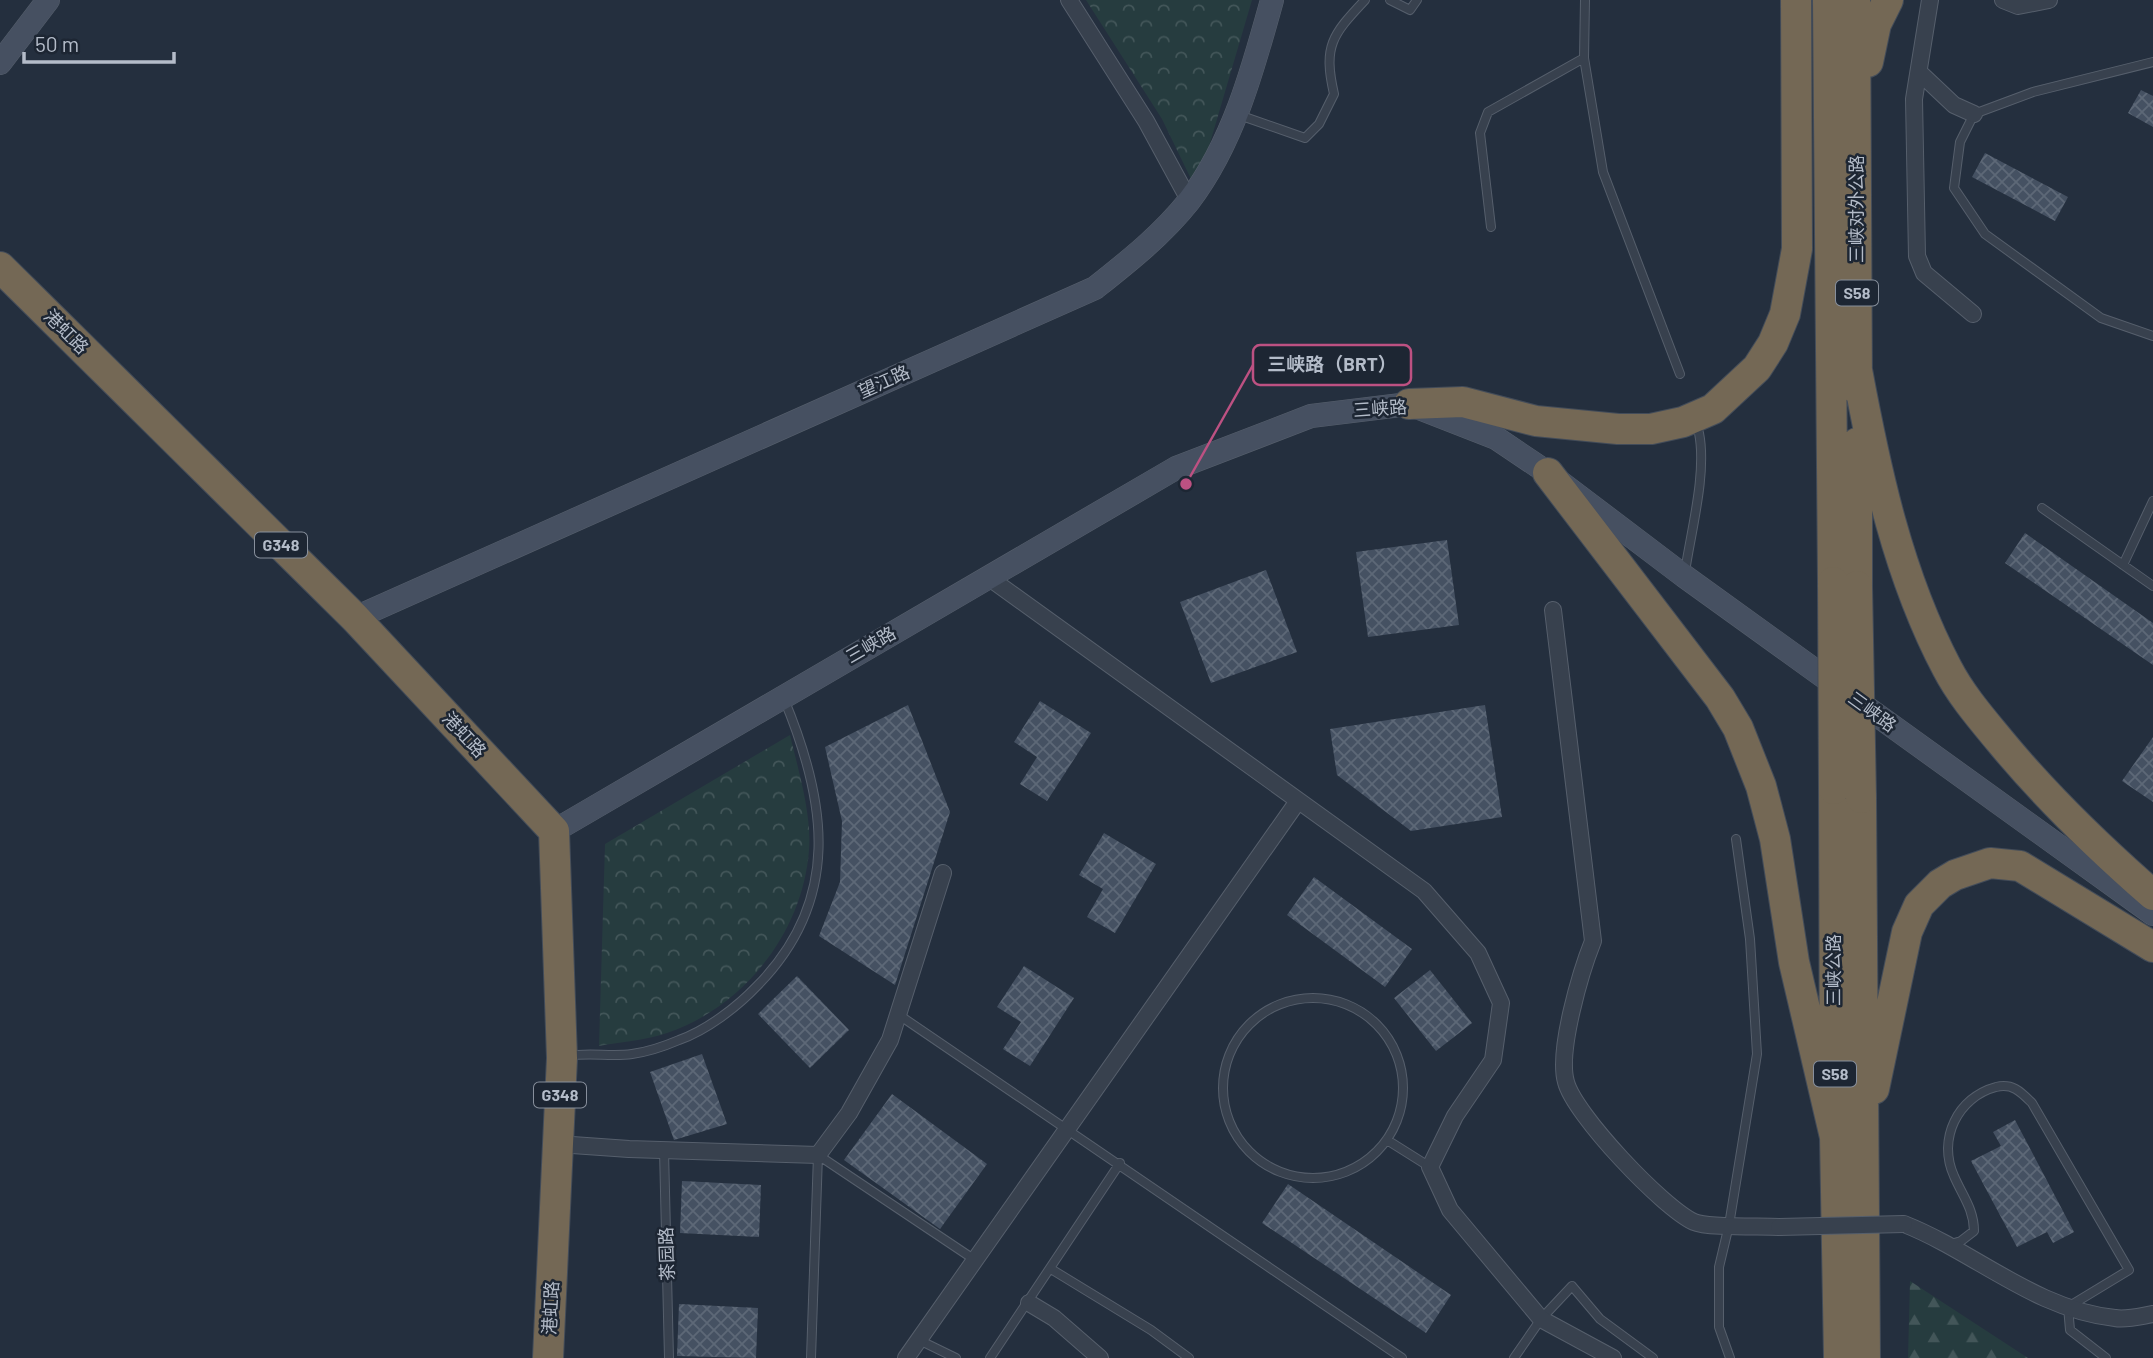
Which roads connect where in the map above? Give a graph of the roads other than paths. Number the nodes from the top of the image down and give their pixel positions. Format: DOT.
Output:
graph roads {
  1 [pos="48,0"];
  2 [pos="1069,0"];
  3 [pos="1272,0"];
  4 [pos="1365,0"];
  5 [pos="1390,0"];
  6 [pos="1417,0"];
  7 [pos="1585,0"];
  8 [pos="1796,0"];
  9 [pos="1828,0"];
  10 [pos="1855,0"];
  11 [pos="1888,0"];
  12 [pos="1930,0"];
  13 [pos="2003,0"];
  14 [pos="2049,0"];
  15 [pos="1584,58"];
  16 [pos="2153,62"];
  17 [pos="0,63"];
  18 [pos="1919,72"];
  19 [pos="1236,114"];
  20 [pos="1857,114"];
  21 [pos="1974,114"];
  22 [pos="1189,200"];
  23 [pos="1491,227"];
  24 [pos="0,267"];
  25 [pos="1973,314"];
  26 [pos="2153,336"];
  27 [pos="1857,370"];
  28 [pos="1680,374"];
  29 [pos="1409,404"];
  30 [pos="1699,433"];
  31 [pos="1548,472"];
  32 [pos="2153,501"];
  33 [pos="2042,508"];
  34 [pos="2123,565"];
  35 [pos="1684,576"];
  36 [pos="988,577"];
  37 [pos="1845,584"];
  38 [pos="2153,586"];
  39 [pos="1553,610"];
  40 [pos="355,618"];
  41 [pos="783,696"];
  42 [pos="1298,801"];
  43 [pos="554,831"];
  44 [pos="1736,839"];
  45 [pos="943,873"];
  46 [pos="2153,895"];
  47 [pos="2153,914"];
  48 [pos="2153,947"];
  49 [pos="899,1016"];
  50 [pos="562,1058"];
  51 [pos="1066,1127"];
  52 [pos="1387,1140"];
  53 [pos="1848,1140"];
  54 [pos="558,1144"];
  55 [pos="664,1150"];
  56 [pos="818,1155"];
  57 [pos="1120,1163"];
  58 [pos="1430,1167"];
  59 [pos="1729,1225"];
  60 [pos="1948,1245"];
  61 [pos="975,1261"];
  62 [pos="1051,1269"];
  63 [pos="1029,1303"];
  64 [pos="2068,1307"];
  65 [pos="2153,1314"];
  66 [pos="1541,1319"];
  67 [pos="919,1340"];
  68 [pos="548,1358"];
  69 [pos="670,1358"];
  70 [pos="811,1358"];
  71 [pos="906,1358"];
  72 [pos="956,1358"];
  73 [pos="990,1358"];
  74 [pos="1100,1358"];
  75 [pos="1189,1358"];
  76 [pos="1402,1358"];
  77 [pos="1514,1358"];
  78 [pos="1613,1358"];
  79 [pos="1653,1358"];
  80 [pos="1730,1358"];
  81 [pos="1839,1358"];
  82 [pos="1865,1358"];
  83 [pos="2106,1358"];
  1 -- 17 [label="main road"];
  2 -- 22 [label="street"];
  3 -- 19 [label="main road, 望江路"];
  4 -- 19 [label="lane"];
  5 -- 6 [label="lane"];
  7 -- 15 [label="lane"];
  8 -- 29 [label="highway"];
  9 -- 37 [label="highway, 三峡对外公路 / S58"];
  10 -- 20 [label="highway, 三峡对外公路 / S58"];
  11 -- 20 [label="highway"];
  12 -- 18 [label="street"];
  13 -- 14 [label="street"];
  15 -- 23 [label="lane"];
  15 -- 28 [label="lane"];
  16 -- 21 [label="lane"];
  18 -- 21 [label="street"];
  18 -- 25 [label="street"];
  19 -- 22 [label="main road, 望江路"];
  20 -- 27 [label="highway, 三峡对外公路 / S58"];
  21 -- 26 [label="lane"];
  22 -- 40 [label="main road, 望江路"];
  24 -- 40 [label="highway, 港虹路 / G348"];
  27 -- 37 [label="highway, 三峡对外公路 / S58"];
  27 -- 46 [label="highway"];
  29 -- 31 [label="main road, 三峡路"];
  29 -- 36 [label="main road, 三峡路"];
  30 -- 35 [label="lane"];
  31 -- 35 [label="main road, 三峡路"];
  31 -- 53 [label="highway"];
  32 -- 34 [label="lane"];
  33 -- 34 [label="lane"];
  34 -- 38 [label="lane"];
  35 -- 47 [label="main road, 三峡路"];
  36 -- 41 [label="main road, 三峡路"];
  36 -- 42 [label="street"];
  37 -- 53 [label="highway, 三峡公路 / S58, bridge"];
  39 -- 59 [label="street"];
  40 -- 43 [label="highway, 港虹路 / G348"];
  41 -- 43 [label="main road, 三峡路"];
  41 -- 50 [label="lane"];
  42 -- 51 [label="street"];
  42 -- 58 [label="street"];
  43 -- 50 [label="highway, 港虹路 / G348"];
  44 -- 59 [label="lane"];
  45 -- 49 [label="street"];
  48 -- 53 [label="highway"];
  49 -- 51 [label="lane"];
  49 -- 56 [label="street"];
  50 -- 54 [label="highway, 港虹路 / G348"];
  51 -- 57 [label="lane"];
  51 -- 61 [label="street"];
  52 -- 52 [label="lane"];
  52 -- 58 [label="lane"];
  53 -- 81 [label="highway, 三峡公路 / S58"];
  53 -- 82 [label="highway, 三峡公路 / S58"];
  54 -- 55 [label="street"];
  54 -- 68 [label="highway, 港虹路 / G348"];
  55 -- 56 [label="street"];
  55 -- 69 [label="lane, 茶园路"];
  56 -- 61 [label="lane"];
  56 -- 70 [label="lane"];
  57 -- 62 [label="lane"];
  57 -- 76 [label="lane"];
  58 -- 66 [label="street"];
  59 -- 60 [label="street, bridge"];
  59 -- 80 [label="lane"];
  60 -- 64 [label="street"];
  60 -- 64 [label="lane"];
  61 -- 67 [label="street"];
  62 -- 63 [label="lane"];
  62 -- 75 [label="lane"];
  63 -- 73 [label="lane"];
  63 -- 74 [label="street"];
  64 -- 65 [label="street"];
  64 -- 83 [label="lane"];
  66 -- 77 [label="lane"];
  66 -- 78 [label="street"];
  66 -- 79 [label="lane"];
  67 -- 71 [label="street"];
  67 -- 72 [label="lane"];
}
